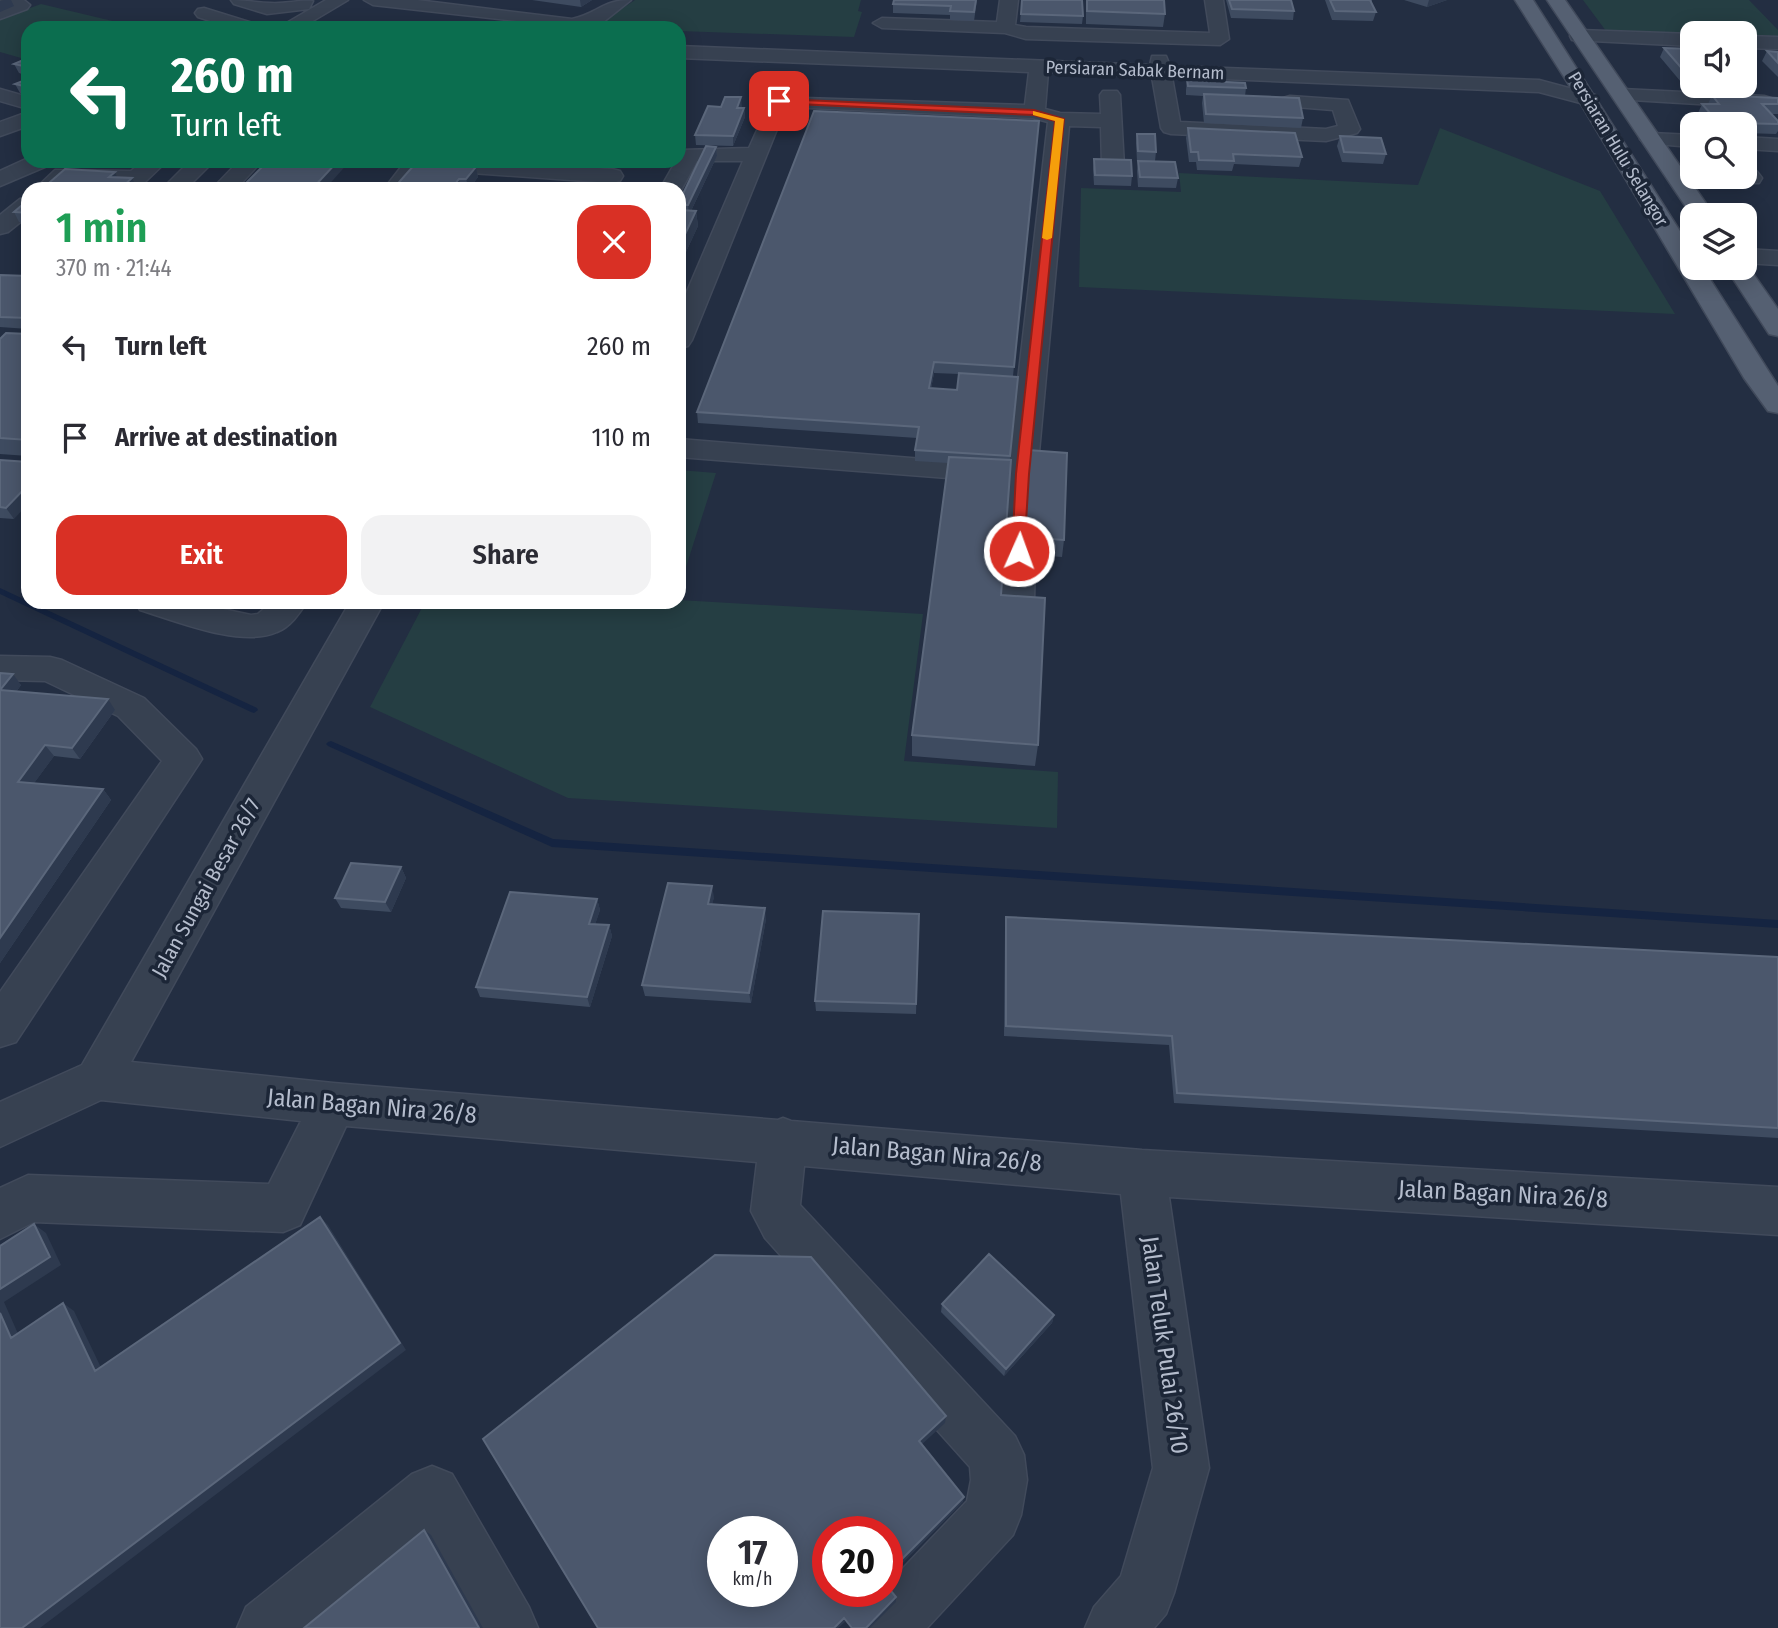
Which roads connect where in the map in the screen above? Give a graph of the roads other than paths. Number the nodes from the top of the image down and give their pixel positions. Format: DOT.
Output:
graph roads {
  1 [pos="7,0"];
  2 [pos="240,0"];
  3 [pos="296,0"];
  4 [pos="339,0"];
  5 [pos="373,0"];
  6 [pos="622,0"];
  7 [pos="1009,0"];
  8 [pos="1214,0"];
  9 [pos="1524,0"];
  10 [pos="1556,0"];
  11 [pos="267,9"];
  12 [pos="204,13"];
  13 [pos="0,14"];
  14 [pos="229,21"];
  15 [pos="251,21"];
  16 [pos="300,21"];
  17 [pos="547,21"];
  18 [pos="586,21"];
  19 [pos="882,23"];
  20 [pos="1005,28"];
  21 [pos="1026,33"];
  22 [pos="1579,36"];
  23 [pos="1680,40"];
  24 [pos="1757,42"];
  25 [pos="1778,43"];
  26 [pos="686,50"];
  27 [pos="1031,60"];
  28 [pos="1160,65"];
  29 [pos="1569,68"];
  30 [pos="0,95"];
  31 [pos="1110,95"];
  32 [pos="1622,95"];
  33 [pos="1675,97"];
  34 [pos="1165,98"];
  35 [pos="1192,99"];
  36 [pos="1588,99"];
  37 [pos="21,101"];
  38 [pos="1273,102"];
  39 [pos="1766,102"];
  40 [pos="1687,112"];
  41 [pos="1047,116"];
  42 [pos="21,121"];
  43 [pos="1111,121"];
  44 [pos="0,130"];
  45 [pos="1651,139"];
  46 [pos="1680,140"];
  47 [pos="1757,144"];
  48 [pos="1778,145"];
  49 [pos="21,154"];
  50 [pos="757,154"];
  51 [pos="0,161"];
  52 [pos="686,162"];
  53 [pos="1114,166"];
  54 [pos="24,168"];
  55 [pos="148,168"];
  56 [pos="196,168"];
  57 [pos="244,168"];
  58 [pos="412,168"];
  59 [pos="523,168"];
  60 [pos="568,174"];
  61 [pos="612,175"];
  62 [pos="0,179"];
  63 [pos="54,182"];
  64 [pos="180,182"];
  65 [pos="230,182"];
  66 [pos="401,182"];
  67 [pos="1695,203"];
  68 [pos="21,210"];
  69 [pos="704,220"];
  70 [pos="728,223"];
  71 [pos="0,228"];
  72 [pos="21,230"];
  73 [pos="1757,257"];
  74 [pos="1778,258"];
  75 [pos="1746,280"];
  76 [pos="686,323"];
  77 [pos="1778,328"];
  78 [pos="1778,405"];
  79 [pos="686,449"];
  80 [pos="1023,474"];
  81 [pos="1017,602"];
  82 [pos="175,609"];
  83 [pos="284,609"];
  84 [pos="357,609"];
  85 [pos="0,668"];
  86 [pos="0,1028"];
  87 [pos="98,1079"];
  88 [pos="333,1104"];
  89 [pos="0,1125"];
  90 [pos="783,1140"];
  91 [pos="1142,1173"];
  92 [pos="1778,1211"];
  93 [pos="0,1215"];
  94 [pos="267,1628"];
  95 [pos="508,1628"];
  96 [pos="887,1628"];
  97 [pos="1115,1628"];
  1 -- 13 [label="street"];
  2 -- 11 [label="street"];
  3 -- 11 [label="street"];
  4 -- 16 [label="street"];
  5 -- 17 [label="street"];
  6 -- 18 [label="street"];
  7 -- 20 [label="street"];
  8 -- 21 [label="street"];
  9 -- 29 [label="main road, Persiaran Hulu Selangor"];
  10 -- 22 [label="main road, Persiaran Hulu Selangor"];
  11 -- 15 [label="street"];
  12 -- 14 [label="street"];
  19 -- 20 [label="street"];
  20 -- 21 [label="street"];
  21 -- 27 [label="street"];
  22 -- 23 [label="street"];
  22 -- 32 [label="main road, Persiaran Hulu Selangor"];
  24 -- 25 [label="street"];
  26 -- 27 [label="street, Persiaran Sabak Bernam"];
  27 -- 28 [label="street, Persiaran Sabak Bernam"];
  27 -- 41 [label="street"];
  28 -- 29 [label="street, Persiaran Sabak Bernam"];
  28 -- 34 [label="street"];
  28 -- 36 [label="street, Persiaran Sabak Bernam"];
  29 -- 36 [label="main road, Persiaran Hulu Selangor"];
  30 -- 37 [label="street"];
  31 -- 43 [label="street"];
  32 -- 33 [label="street"];
  32 -- 45 [label="main road, Persiaran Hulu Selangor"];
  33 -- 39 [label="street"];
  33 -- 40 [label="street"];
  34 -- 35 [label="street"];
  34 -- 38 [label="street"];
  36 -- 78 [label="main road, Persiaran Hulu Selangor"];
  41 -- 43 [label="street"];
  41 -- 50 [label="street"];
  41 -- 80 [label="street"];
  42 -- 44 [label="street"];
  43 -- 53 [label="street"];
  45 -- 46 [label="street"];
  45 -- 67 [label="main road, Persiaran Hulu Selangor"];
  47 -- 48 [label="street"];
  49 -- 51 [label="street"];
  50 -- 52 [label="street"];
  50 -- 70 [label="street"];
  54 -- 62 [label="street"];
  55 -- 63 [label="street"];
  56 -- 64 [label="street"];
  57 -- 65 [label="street"];
  58 -- 66 [label="street"];
  59 -- 60 [label="street"];
  60 -- 61 [label="street"];
  68 -- 71 [label="street"];
  69 -- 70 [label="street"];
  70 -- 76 [label="street"];
  71 -- 72 [label="street"];
  73 -- 74 [label="street"];
  75 -- 77 [label="main road"];
  79 -- 80 [label="street"];
  80 -- 81 [label="street"];
  82 -- 83 [label="street"];
  84 -- 87 [label="street, Jalan Sungai Besar 26/7"];
  85 -- 86 [label="street"];
  87 -- 88 [label="street, Jalan Bagan Nira 26/8"];
  87 -- 89 [label="street"];
  88 -- 90 [label="street, Jalan Bagan Nira 26/8"];
  88 -- 93 [label="street"];
  90 -- 91 [label="street, Jalan Bagan Nira 26/8"];
  90 -- 96 [label="street"];
  91 -- 92 [label="street, Jalan Bagan Nira 26/8"];
  91 -- 97 [label="street, Jalan Teluk Pulai 26/10"];
  94 -- 95 [label="street"];
}
